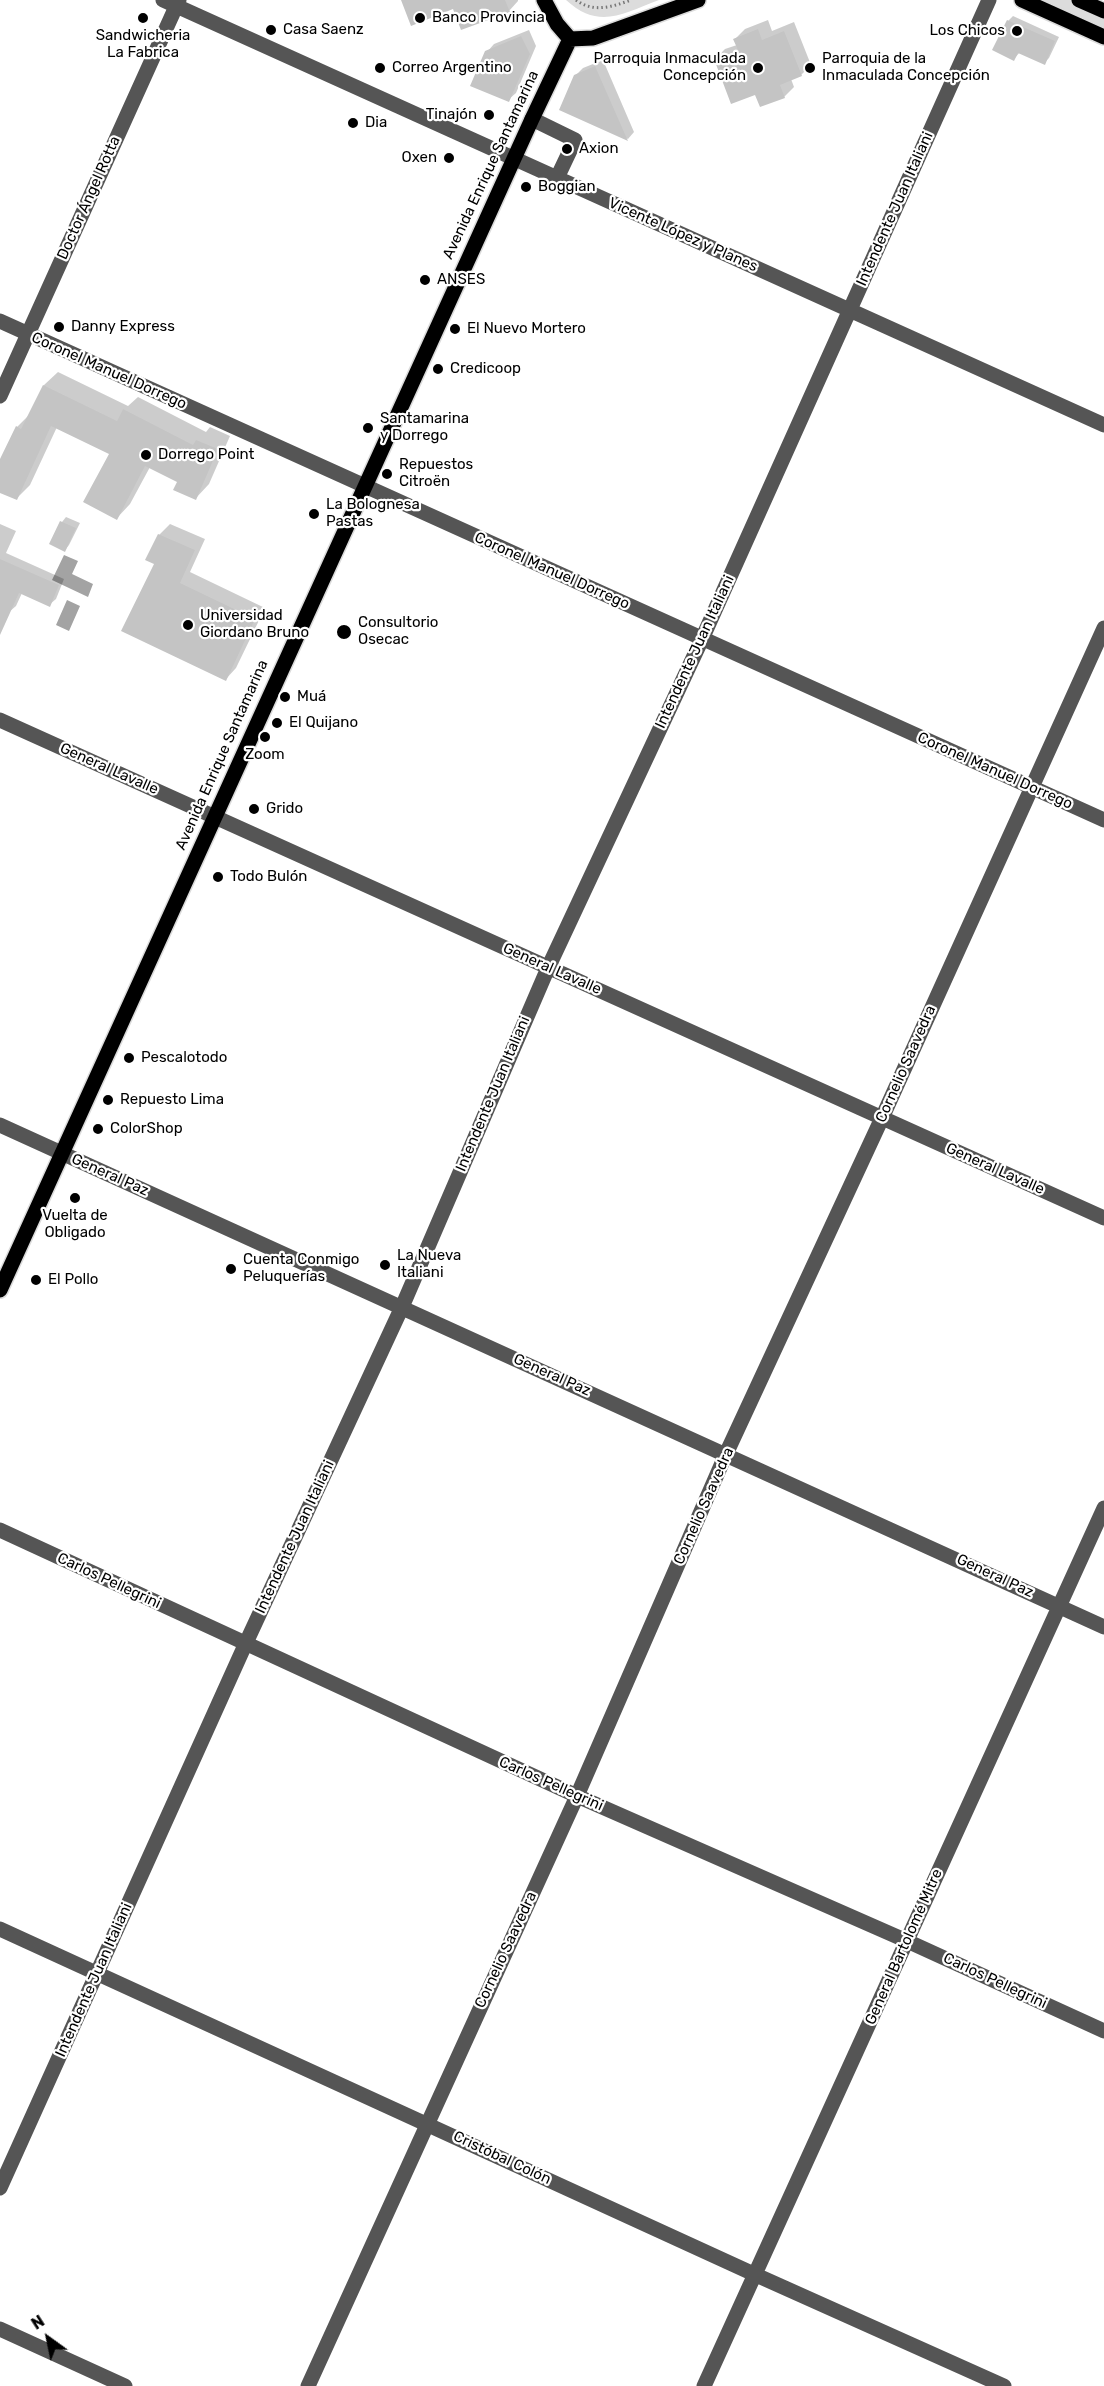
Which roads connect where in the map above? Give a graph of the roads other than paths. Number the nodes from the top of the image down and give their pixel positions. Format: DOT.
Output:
graph roads {
  1 [pos="544,0"];
  2 [pos="698,0"];
  3 [pos="989,0"];
  4 [pos="1022,0"];
  5 [pos="1079,0"];
  6 [pos="173,2"];
  7 [pos="1104,11"];
  8 [pos="1104,37"];
  9 [pos="570,39"];
  10 [pos="532,119"];
  11 [pos="514,158"];
  12 [pos="557,178"];
  13 [pos="850,310"];
  14 [pos="0,321"];
  15 [pos="28,334"];
  16 [pos="0,396"];
  17 [pos="1104,425"];
  18 [pos="364,486"];
  19 [pos="1104,628"];
  20 [pos="702,639"];
  21 [pos="0,720"];
  22 [pos="1032,787"];
  23 [pos="214,816"];
  24 [pos="1104,820"];
  25 [pos="548,968"];
  26 [pos="882,1118"];
  27 [pos="0,1125"];
  28 [pos="61,1153"];
  29 [pos="1104,1218"];
  30 [pos="0,1290"];
  31 [pos="402,1307"];
  32 [pos="726,1454"];
  33 [pos="1104,1508"];
  34 [pos="0,1530"];
  35 [pos="1060,1606"];
  36 [pos="1104,1627"];
  37 [pos="245,1645"];
  38 [pos="577,1796"];
  39 [pos="0,1929"];
  40 [pos="907,1941"];
  41 [pos="97,1974"];
  42 [pos="1104,2031"];
  43 [pos="426,2124"];
  44 [pos="0,2188"];
  45 [pos="756,2275"];
  46 [pos="0,2329"];
  47 [pos="125,2386"];
  48 [pos="308,2386"];
  49 [pos="705,2386"];
  50 [pos="1004,2386"];
  1 -- 9 [label="main road"];
  2 -- 9 [label="main road"];
  3 -- 13 [label="street, Intendente Juan Italiani"];
  4 -- 8 [label="main road"];
  5 -- 7 [label="main road"];
  6 -- 11 [label="street, Vicente López y Planes"];
  6 -- 15 [label="street, Doctor Ángel Rotta"];
  9 -- 10 [label="main road, Avenida Enrique Santamarina"];
  10 -- 11 [label="main road, Avenida Enrique Santamarina"];
  10 -- 12 [label="street"];
  11 -- 12 [label="street, Vicente López y Planes"];
  11 -- 18 [label="main road, Avenida Enrique Santamarina"];
  12 -- 13 [label="street, Vicente López y Planes"];
  13 -- 17 [label="street, Vicente López y Planes"];
  13 -- 20 [label="street, Intendente Juan Italiani"];
  14 -- 15 [label="street, Coronel Manuel Dorrego"];
  15 -- 16 [label="street, Doctor Ángel Rotta"];
  15 -- 18 [label="street, Coronel Manuel Dorrego"];
  18 -- 20 [label="street, Coronel Manuel Dorrego"];
  18 -- 23 [label="main road, Avenida Enrique Santamarina"];
  19 -- 22 [label="street, Cornelio Saavedra"];
  20 -- 22 [label="street, Coronel Manuel Dorrego"];
  20 -- 25 [label="street, Intendente Juan Italiani"];
  21 -- 23 [label="street, General Lavalle"];
  22 -- 24 [label="street, Coronel Manuel Dorrego"];
  22 -- 26 [label="street, Cornelio Saavedra"];
  23 -- 25 [label="street, General Lavalle"];
  23 -- 28 [label="main road, Avenida Enrique Santamarina"];
  25 -- 26 [label="street, General Lavalle"];
  25 -- 31 [label="street, Intendente Juan Italiani"];
  26 -- 29 [label="street, General Lavalle"];
  26 -- 32 [label="street, Cornelio Saavedra"];
  27 -- 28 [label="street, General Paz"];
  28 -- 30 [label="main road, Avenida Enrique Santamarina"];
  28 -- 31 [label="street, General Paz"];
  31 -- 32 [label="street, General Paz"];
  31 -- 37 [label="street, Intendente Juan Italiani"];
  32 -- 35 [label="street, General Paz"];
  32 -- 38 [label="street, Cornelio Saavedra"];
  33 -- 35 [label="street, General Bartolomé Mitre"];
  34 -- 37 [label="street, Carlos Pellegrini"];
  35 -- 36 [label="street, General Paz"];
  35 -- 40 [label="street, General Bartolomé Mitre"];
  37 -- 38 [label="street, Carlos Pellegrini"];
  37 -- 41 [label="street, Intendente Juan Italiani"];
  38 -- 40 [label="street, Carlos Pellegrini"];
  38 -- 43 [label="street, Cornelio Saavedra"];
  39 -- 41 [label="street, Cristóbal Colón"];
  40 -- 42 [label="street, Carlos Pellegrini"];
  40 -- 45 [label="street, General Bartolomé Mitre"];
  41 -- 43 [label="street, Cristóbal Colón"];
  41 -- 44 [label="street, Intendente Juan Italiani"];
  43 -- 45 [label="street, Cristóbal Colón"];
  43 -- 48 [label="street, Cornelio Saavedra"];
  45 -- 49 [label="street, General Bartolomé Mitre"];
  45 -- 50 [label="street, Cristóbal Colón"];
  46 -- 47 [label="street"];
}
